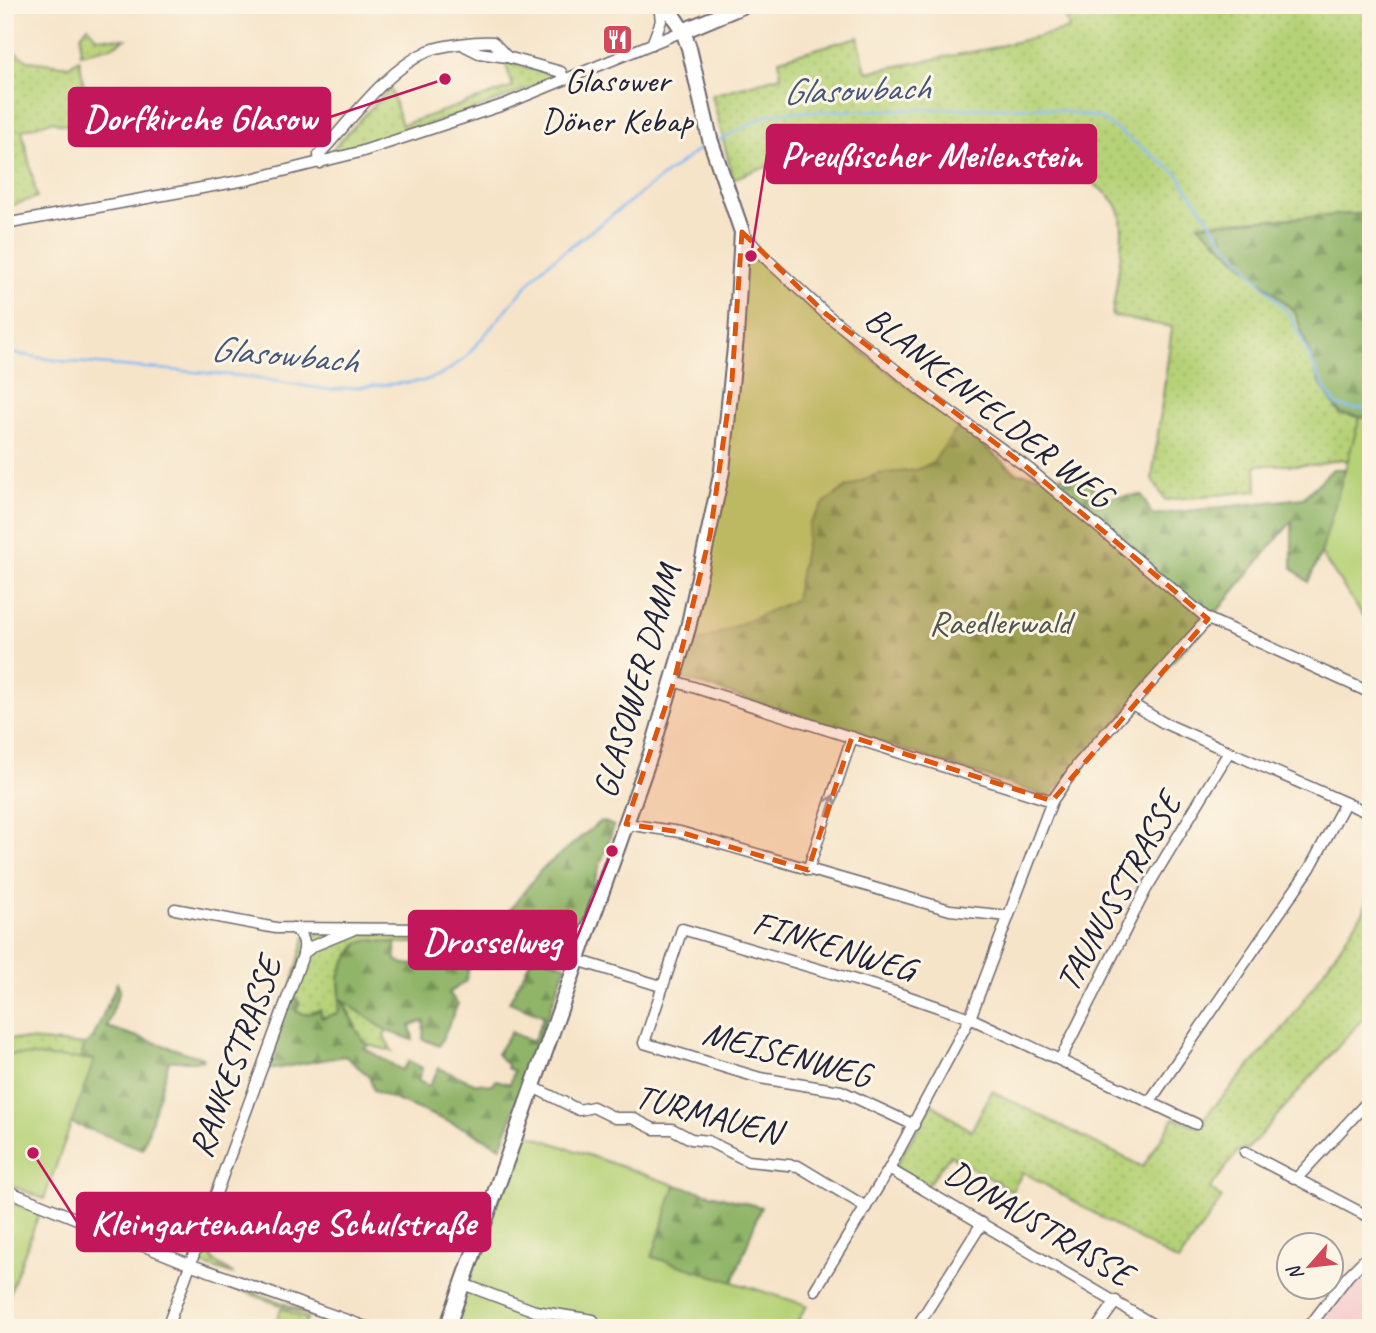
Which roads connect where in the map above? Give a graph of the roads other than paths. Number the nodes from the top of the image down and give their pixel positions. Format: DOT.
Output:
graph roads {
  1 [pos="659,5"];
  2 [pos="666,5"];
  3 [pos="746,5"];
  4 [pos="683,31"];
  5 [pos="652,44"];
  6 [pos="564,80"];
  7 [pos="320,163"];
  8 [pos="5,224"];
  9 [pos="742,232"];
  10 [pos="1208,619"];
  11 [pos="674,681"];
  12 [pos="1371,693"];
  13 [pos="1132,704"];
  14 [pos="852,737"];
  15 [pos="1229,752"];
  16 [pos="1052,801"];
  17 [pos="1345,803"];
  18 [pos="1371,814"];
  19 [pos="626,824"];
  20 [pos="808,870"];
  21 [pos="175,909"];
  22 [pos="1008,916"];
  23 [pos="293,928"];
  24 [pos="358,928"];
  25 [pos="303,955"];
  26 [pos="577,962"];
  27 [pos="661,986"];
  28 [pos="970,1018"];
  29 [pos="1060,1060"];
  30 [pos="533,1087"];
  31 [pos="1371,1098"];
  32 [pos="1150,1101"];
  33 [pos="1196,1124"];
  34 [pos="914,1125"];
  35 [pos="1245,1152"];
  36 [pos="889,1169"];
  37 [pos="1296,1179"];
  38 [pos="5,1190"];
  39 [pos="866,1207"];
  40 [pos="1371,1218"];
  41 [pos="982,1223"];
  42 [pos="1371,1253"];
  43 [pos="189,1264"];
  44 [pos="463,1284"];
  45 [pos="815,1290"];
  46 [pos="1116,1301"];
  47 [pos="593,1320"];
  48 [pos="167,1328"];
  49 [pos="369,1328"];
  50 [pos="447,1328"];
  51 [pos="916,1328"];
  52 [pos="1097,1328"];
  53 [pos="1159,1328"];
  54 [pos="1308,1328"];
  1 -- 5 [label="street"];
  2 -- 4 [label="street, GLASOWER DAMM"];
  3 -- 4 [label="street"];
  4 -- 5 [label="street"];
  4 -- 9 [label="street, GLASOWER DAMM"];
  5 -- 6 [label="street"];
  6 -- 7 [label="street"];
  6 -- 7 [label="street"];
  7 -- 8 [label="street"];
  9 -- 10 [label="street, BLANKENFELDER WEG"];
  9 -- 11 [label="street, GLASOWER DAMM"];
  10 -- 12 [label="street, BLANKENFELDER WEG"];
  10 -- 13 [label="street"];
  11 -- 14 [label="street"];
  11 -- 19 [label="street, GLASOWER DAMM"];
  13 -- 15 [label="street"];
  13 -- 16 [label="street"];
  14 -- 16 [label="street"];
  20 -- 14 [label="street, one-way"];
  15 -- 17 [label="street"];
  15 -- 29 [label="street, TAUNUSSTRASSE"];
  16 -- 22 [label="street"];
  17 -- 18 [label="street"];
  17 -- 32 [label="street"];
  19 -- 20 [label="street"];
  19 -- 26 [label="street, GLASOWER DAMM"];
  20 -- 22 [label="street"];
  21 -- 23 [label="street"];
  22 -- 28 [label="street"];
  23 -- 24 [label="street"];
  23 -- 25 [label="street, RANKESTRASSE"];
  24 -- 25 [label="street"];
  24 -- 26 [label="street"];
  25 -- 43 [label="street, RANKESTRASSE"];
  26 -- 27 [label="street"];
  26 -- 30 [label="street, GLASOWER DAMM"];
  27 -- 28 [label="street, FINKENWEG"];
  27 -- 34 [label="street, MEISENWEG"];
  28 -- 29 [label="street, FINKENWEG"];
  28 -- 34 [label="street"];
  29 -- 32 [label="street, FINKENWEG"];
  30 -- 39 [label="street, TURMAUEN"];
  30 -- 44 [label="street, GLASOWER DAMM"];
  31 -- 37 [label="street"];
  32 -- 33 [label="street, FINKENWEG"];
  34 -- 36 [label="street"];
  35 -- 37 [label="street"];
  36 -- 39 [label="street"];
  36 -- 41 [label="street, DONAUSTRASSE"];
  37 -- 40 [label="street"];
  38 -- 43 [label="street"];
  39 -- 45 [label="street"];
  41 -- 46 [label="street, DONAUSTRASSE"];
  41 -- 51 [label="street"];
  42 -- 54 [label="street"];
  43 -- 48 [label="street, RANKESTRASSE"];
  43 -- 49 [label="street"];
  44 -- 47 [label="street"];
  44 -- 50 [label="street, GLASOWER DAMM"];
  46 -- 52 [label="street"];
  46 -- 53 [label="street, DONAUSTRASSE"];
}
